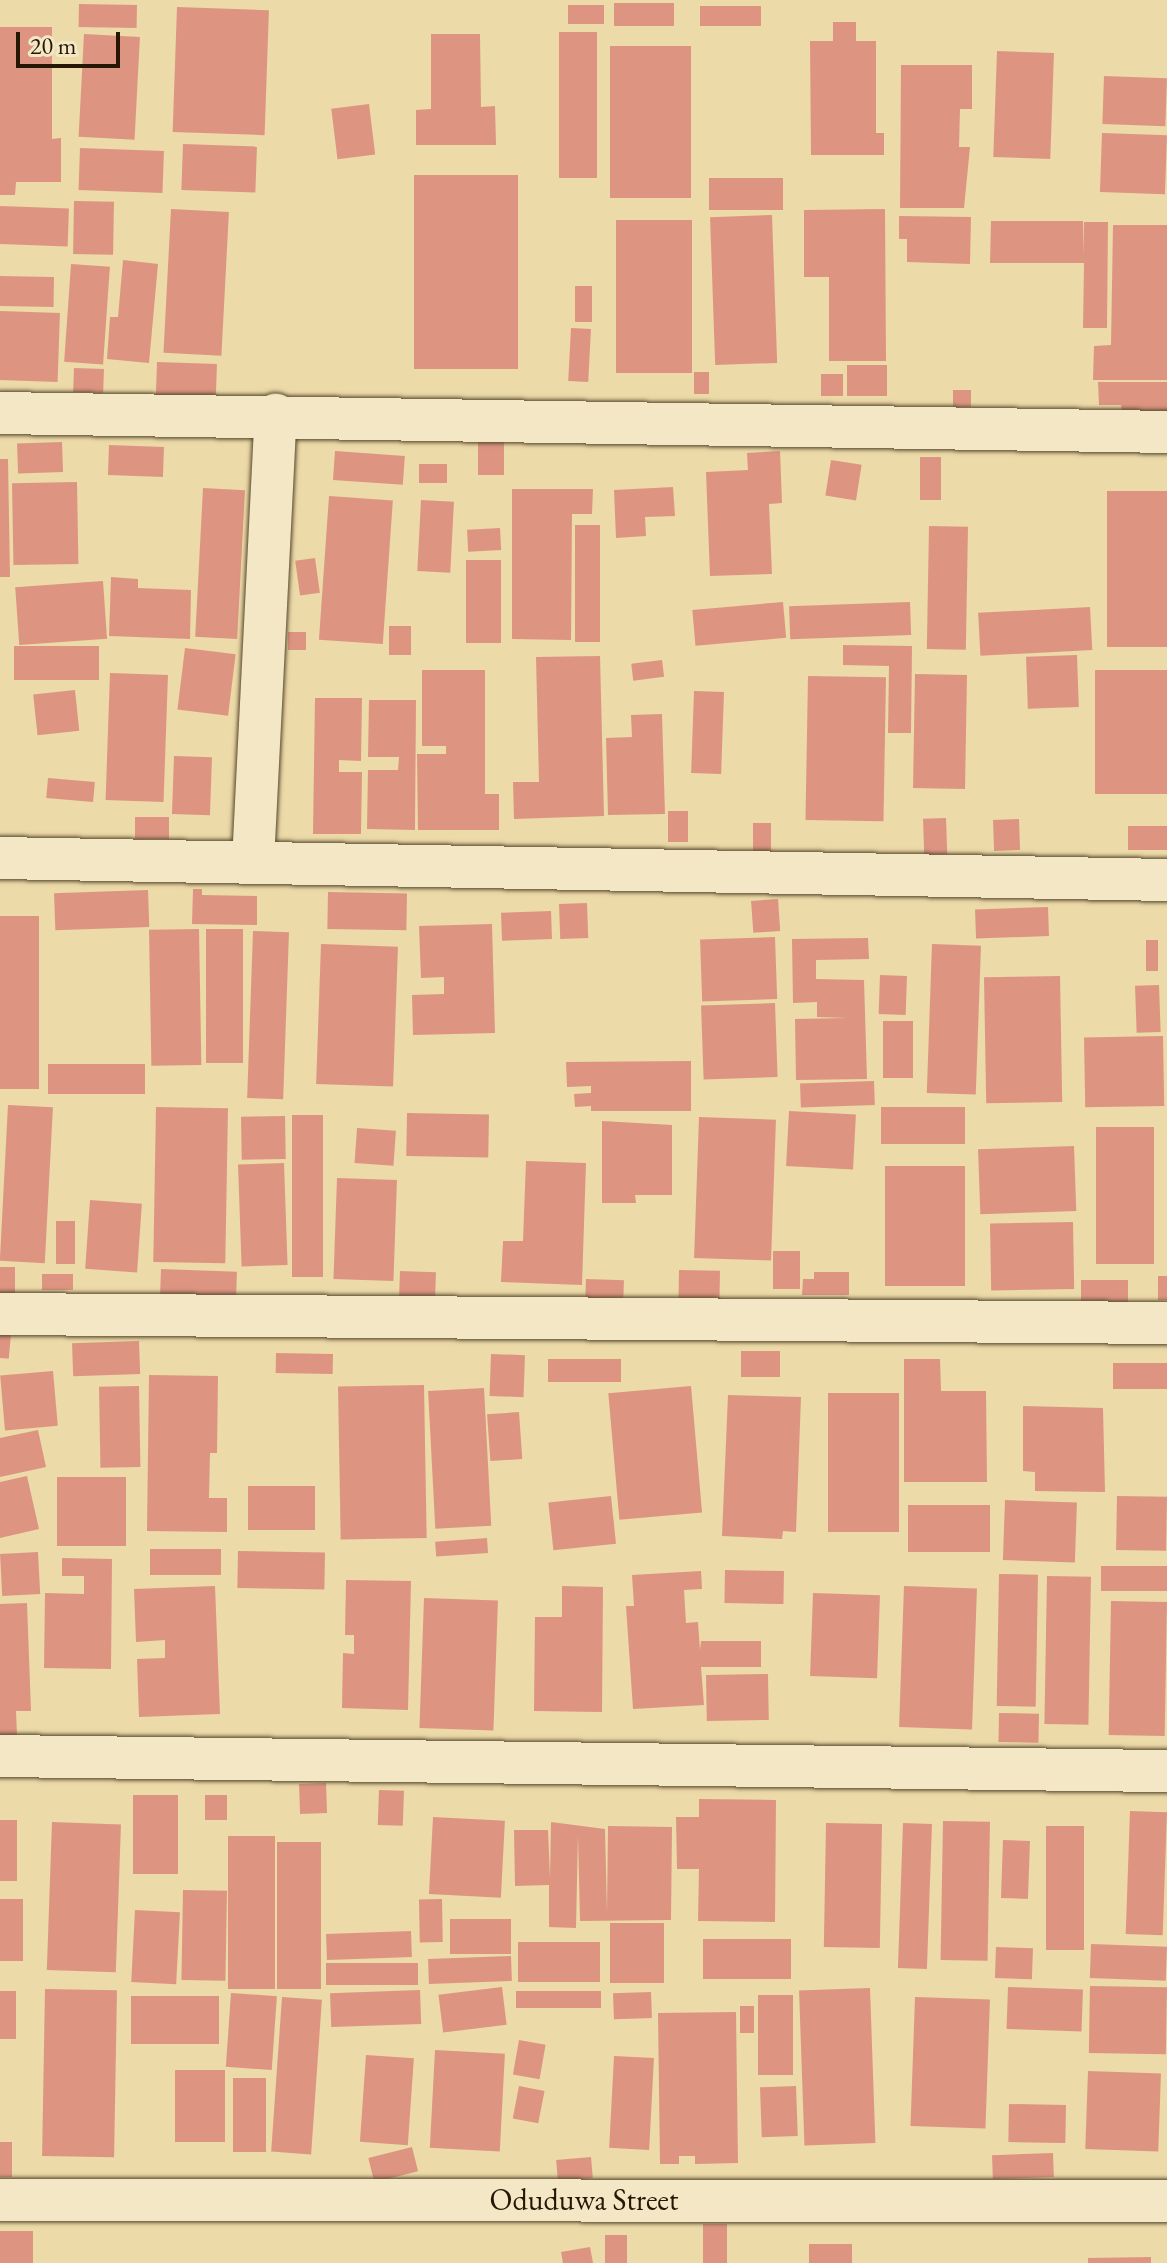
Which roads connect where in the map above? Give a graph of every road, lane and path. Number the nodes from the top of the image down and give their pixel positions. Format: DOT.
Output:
graph roads {
  1 [pos="0,413"];
  2 [pos="276,415"];
  3 [pos="1167,432"];
  4 [pos="0,858"];
  5 [pos="253,862"];
  6 [pos="1167,880"];
  7 [pos="0,1314"];
  8 [pos="1167,1323"];
  9 [pos="0,1756"];
  10 [pos="1167,1771"];
  11 [pos="0,2200"];
  12 [pos="1167,2201"];
  1 -- 2 [label="street"];
  2 -- 3 [label="street"];
  2 -- 5 [label="street"];
  4 -- 5 [label="street"];
  5 -- 6 [label="street"];
  7 -- 8 [label="street"];
  9 -- 10 [label="street"];
  11 -- 12 [label="street, Oduduwa Street"];
}
